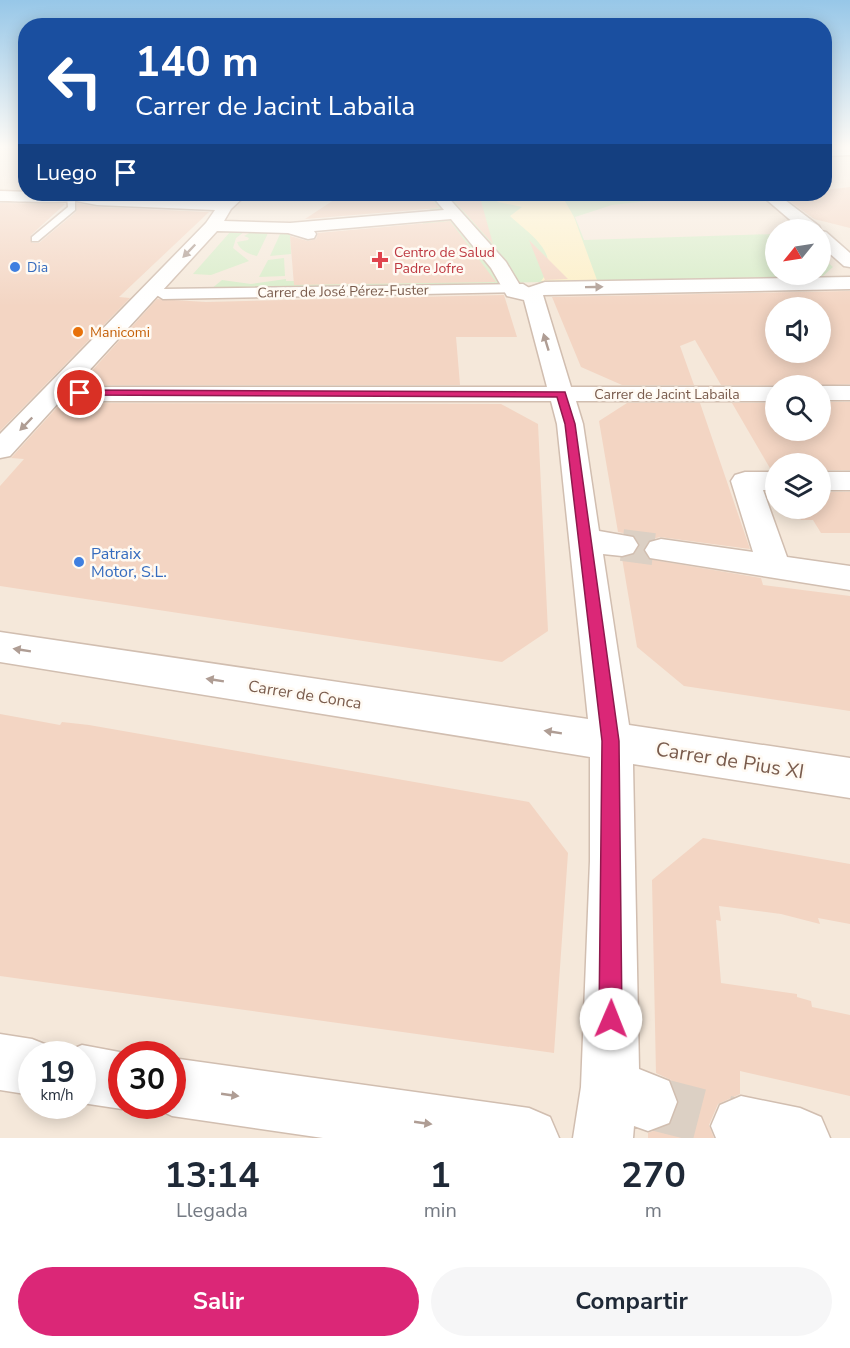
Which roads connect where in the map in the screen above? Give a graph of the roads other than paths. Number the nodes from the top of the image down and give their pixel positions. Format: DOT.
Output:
graph roads {
  1 [pos="71,201"];
  2 [pos="231,201"];
  3 [pos="444,201"];
  4 [pos="777,201"];
  5 [pos="456,214"];
  6 [pos="799,219"];
  7 [pos="213,226"];
  8 [pos="290,228"];
  9 [pos="843,233"];
  10 [pos="308,234"];
  11 [pos="831,234"];
  12 [pos="35,239"];
  13 [pos="831,244"];
  14 [pos="850,262"];
  15 [pos="850,283"];
  16 [pos="526,291"];
  17 [pos="163,294"];
  18 [pos="765,393"];
  19 [pos="831,393"];
  20 [pos="850,393"];
  21 [pos="55,394"];
  22 [pos="562,394"];
  23 [pos="0,450"];
  24 [pos="765,481"];
  25 [pos="831,481"];
  26 [pos="850,481"];
  27 [pos="584,540"];
  28 [pos="622,545"];
  29 [pos="661,550"];
  30 [pos="774,567"];
  31 [pos="850,578"];
  32 [pos="0,647"];
  33 [pos="611,741"];
  34 [pos="850,778"];
  35 [pos="0,1062"];
  36 [pos="18,1065"];
  37 [pos="186,1089"];
  38 [pos="620,1109"];
  39 [pos="741,1126"];
  40 [pos="529,1138"];
  41 [pos="800,1138"];
  1 -- 12 [label="lane"];
  2 -- 7 [label="street"];
  3 -- 5 [label="street"];
  4 -- 6 [label="street"];
  5 -- 8 [label="street"];
  5 -- 16 [label="street"];
  7 -- 8 [label="street"];
  7 -- 21 [label="street, one-way"];
  8 -- 10 [label="street"];
  9 -- 11 [label="street"];
  13 -- 14 [label="street"];
  16 -- 15 [label="street, Carrer de José Pérez-Fuster, one-way"];
  16 -- 17 [label="street, Carrer de José Pérez-Fuster"];
  22 -- 16 [label="street, one-way"];
  18 -- 22 [label="street, Carrer de Jacint Labaila"];
  19 -- 20 [label="street"];
  21 -- 22 [label="street, Carrer de Jacint Labaila"];
  21 -- 23 [label="street, one-way"];
  22 -- 27 [label="street"];
  24 -- 30 [label="street"];
  25 -- 26 [label="street"];
  27 -- 28 [label="street"];
  27 -- 33 [label="street"];
  29 -- 30 [label="street"];
  30 -- 31 [label="street"];
  33 -- 32 [label="street, Carrer de Conca, one-way"];
  33 -- 34 [label="street, Carrer de Pius XI"];
  33 -- 38 [label="street"];
  35 -- 36 [label="street"];
  37 -- 40 [label="street, one-way"];
  39 -- 41 [label="street"];
}
